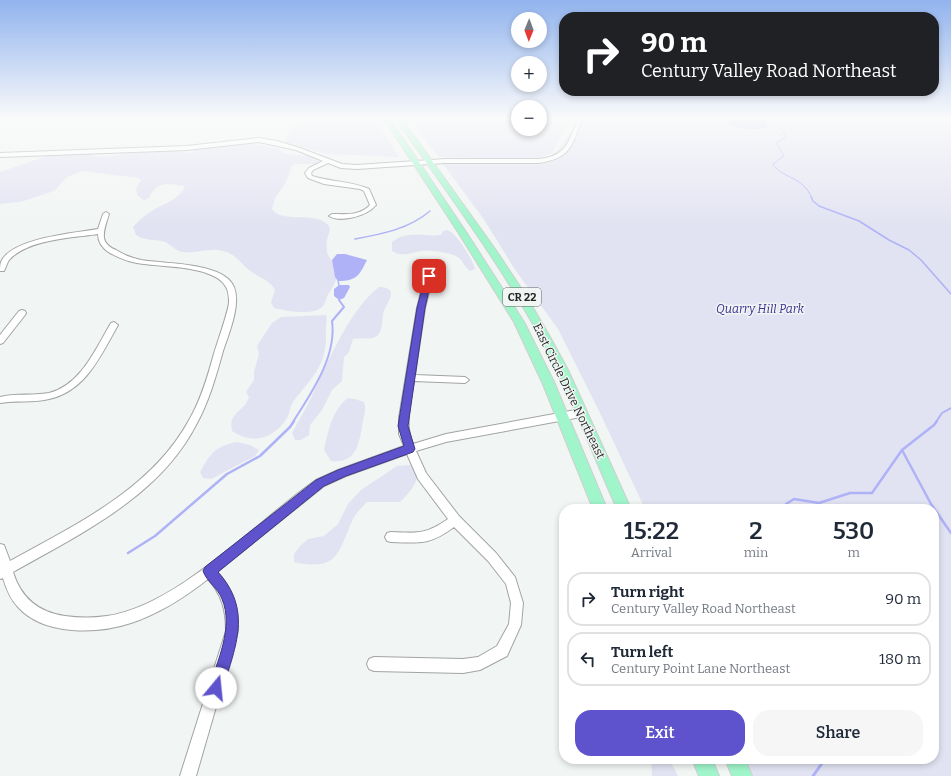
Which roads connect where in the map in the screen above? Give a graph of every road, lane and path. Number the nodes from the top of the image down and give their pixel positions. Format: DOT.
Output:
graph roads {
  1 [pos="313,155"];
  2 [pos="411,155"];
  3 [pos="423,155"];
  4 [pos="562,155"];
  5 [pos="327,161"];
  6 [pos="416,162"];
  7 [pos="428,162"];
  8 [pos="106,214"];
  9 [pos="332,216"];
  10 [pos="101,232"];
  11 [pos="1,269"];
  12 [pos="429,276"];
  13 [pos="22,313"];
  14 [pos="114,325"];
  15 [pos="0,340"];
  16 [pos="410,378"];
  17 [pos="465,380"];
  18 [pos="0,400"];
  19 [pos="581,413"];
  20 [pos="562,416"];
  21 [pos="410,449"];
  22 [pos="598,504"];
  23 [pos="622,504"];
  24 [pos="455,520"];
  25 [pos="391,537"];
  26 [pos="0,549"];
  27 [pos="4,571"];
  28 [pos="209,571"];
  29 [pos="374,664"];
  30 [pos="704,764"];
  31 [pos="737,764"];
  32 [pos="188,776"];
  33 [pos="709,776"];
  34 [pos="742,776"];
  1 -- 5 [label="street"];
  2 -- 6 [label="main road, East Circle Drive Northeast / CR 22"];
  3 -- 7 [label="main road, East Circle Drive Northeast / CR 22"];
  4 -- 7 [label="street"];
  5 -- 6 [label="street"];
  5 -- 9 [label="street"];
  6 -- 7 [label="street"];
  6 -- 20 [label="main road, East Circle Drive Northeast / CR 22"];
  7 -- 19 [label="main road, East Circle Drive Northeast / CR 22"];
  8 -- 10 [label="street"];
  10 -- 11 [label="street"];
  10 -- 27 [label="street"];
  12 -- 16 [label="street"];
  13 -- 15 [label="street"];
  14 -- 18 [label="street"];
  16 -- 17 [label="street"];
  16 -- 21 [label="street"];
  19 -- 20 [label="street"];
  19 -- 23 [label="main road, East Circle Drive Northeast / CR 22"];
  20 -- 21 [label="street"];
  20 -- 22 [label="main road, East Circle Drive Northeast / CR 22"];
  21 -- 24 [label="street"];
  21 -- 28 [label="street"];
  24 -- 25 [label="street"];
  24 -- 29 [label="street"];
  26 -- 27 [label="street"];
  27 -- 28 [label="street"];
  28 -- 32 [label="street"];
  30 -- 33 [label="main road"];
  31 -- 34 [label="main road"];
}
